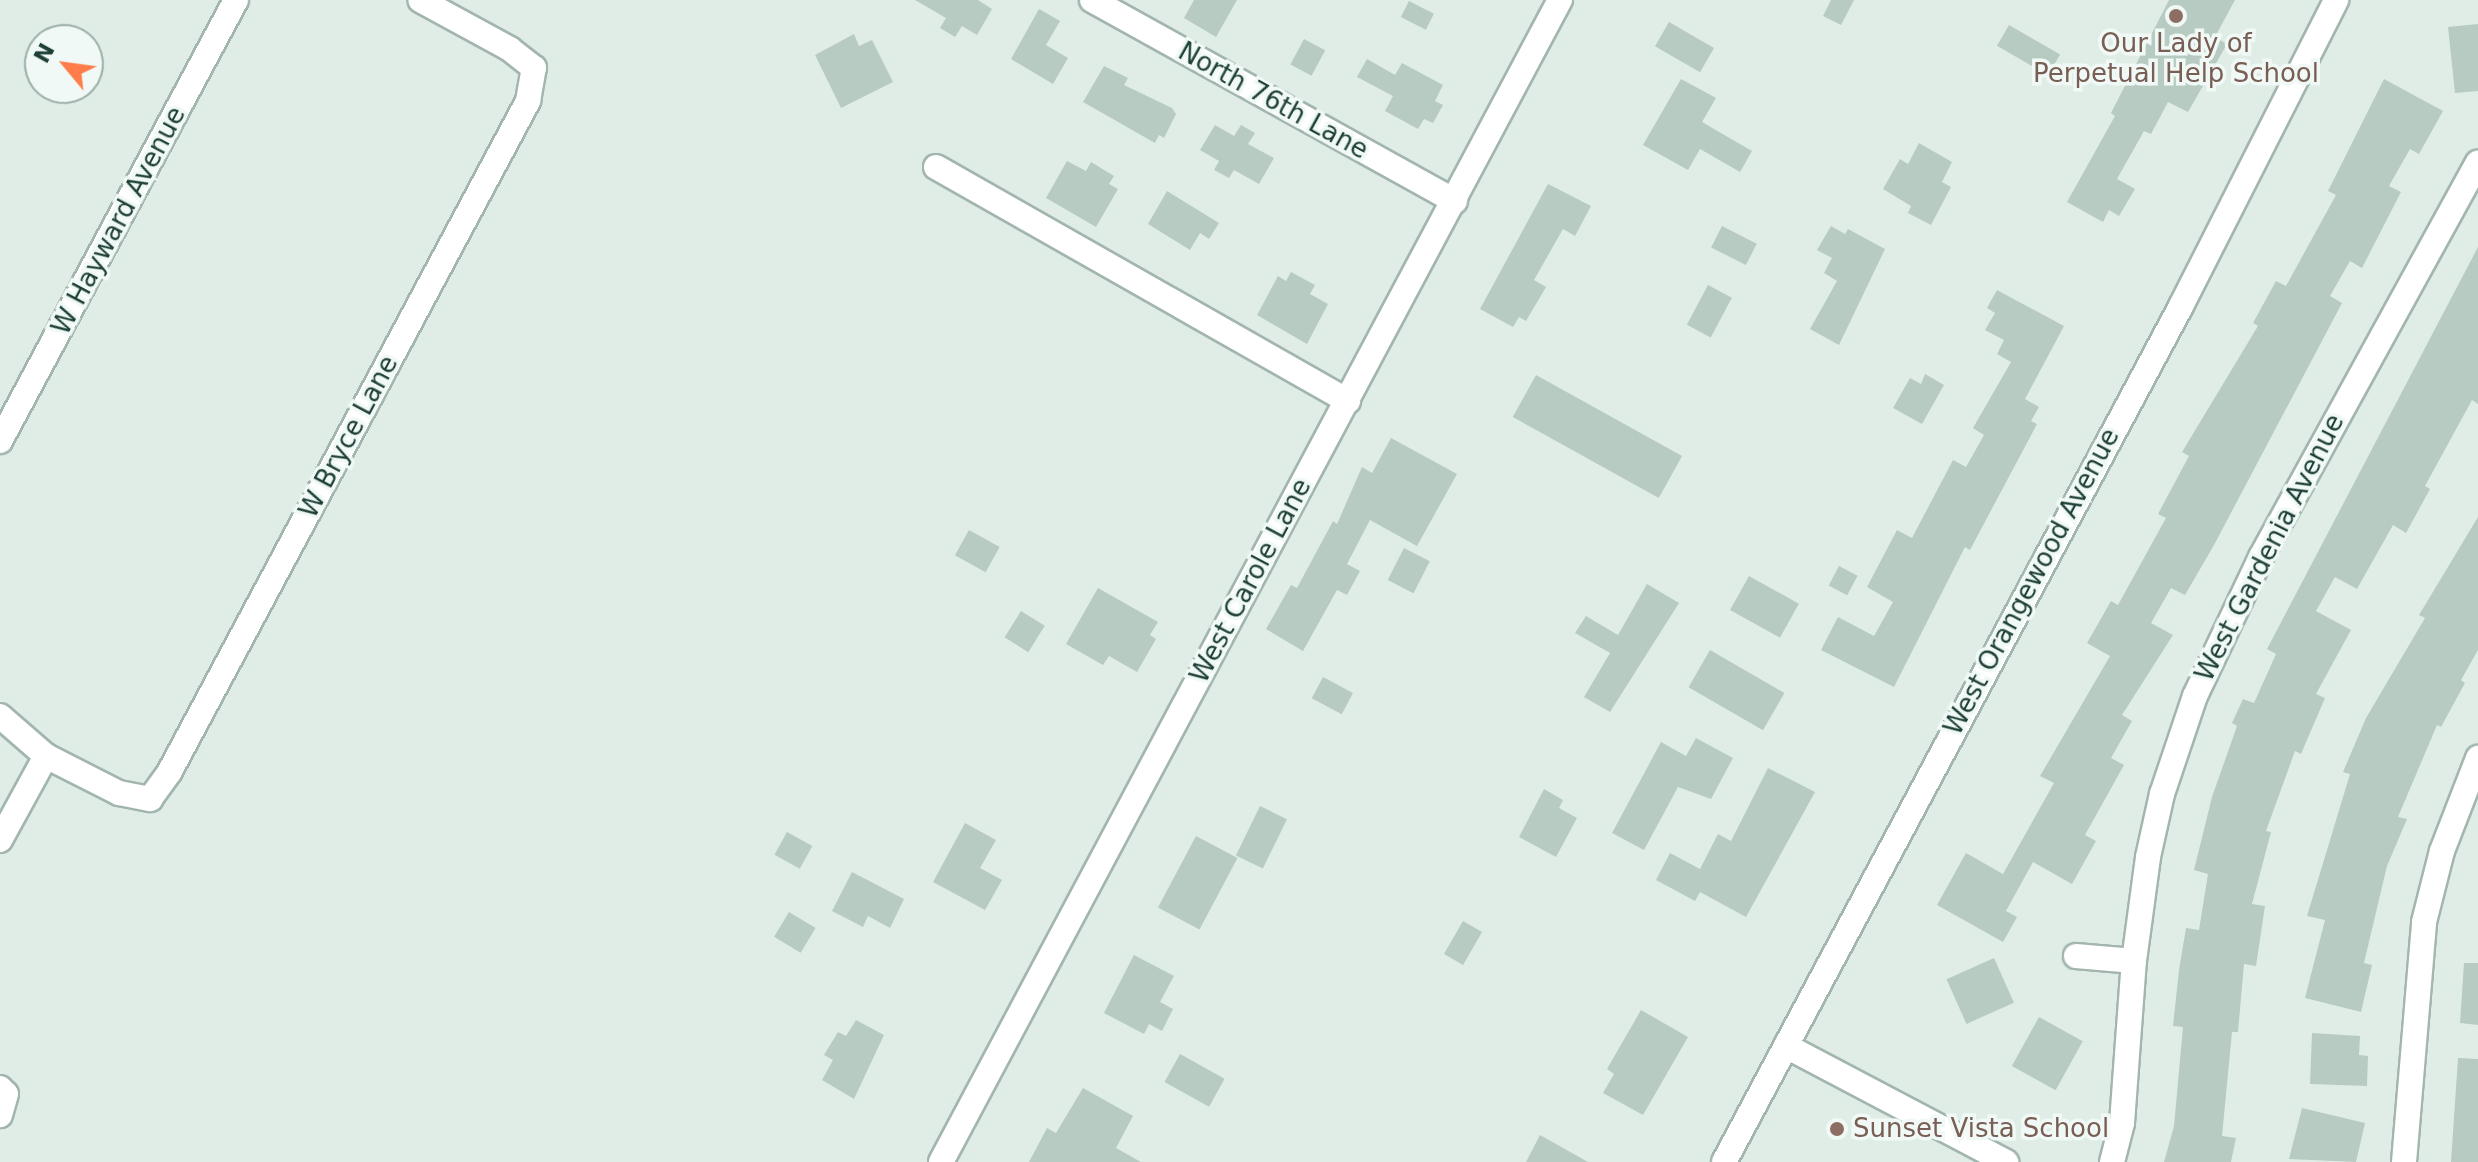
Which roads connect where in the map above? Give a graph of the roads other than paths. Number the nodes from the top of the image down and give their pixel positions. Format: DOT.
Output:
graph roads {
  1 [pos="236,0"];
  2 [pos="420,0"];
  3 [pos="1092,0"];
  4 [pos="1560,0"];
  5 [pos="2336,0"];
  6 [pos="2478,163"];
  7 [pos="936,167"];
  8 [pos="1455,201"];
  9 [pos="1348,401"];
  10 [pos="10,403"];
  11 [pos="0,441"];
  12 [pos="0,716"];
  13 [pos="46,756"];
  14 [pos="2478,758"];
  15 [pos="0,840"];
  16 [pos="2076,956"];
  17 [pos="2134,961"];
  18 [pos="1786,1046"];
  19 [pos="941,1162"];
  20 [pos="1724,1162"];
  21 [pos="2006,1162"];
  22 [pos="2112,1162"];
  23 [pos="2404,1162"];
  1 -- 10 [label="street, W Hayward Avenue"];
  2 -- 13 [label="street, W Bryce Lane"];
  3 -- 8 [label="street, North 76th Lane"];
  4 -- 8 [label="street, West Carole Lane"];
  5 -- 18 [label="street, West Orangewood Avenue"];
  6 -- 17 [label="street, West Gardenia Avenue"];
  7 -- 9 [label="street"];
  8 -- 9 [label="street, West Carole Lane"];
  9 -- 19 [label="street, West Carole Lane"];
  10 -- 11 [label="street, W Hayward Avenue"];
  12 -- 13 [label="street"];
  13 -- 15 [label="street"];
  14 -- 23 [label="street"];
  16 -- 17 [label="street"];
  17 -- 22 [label="street, West Gardenia Avenue"];
  18 -- 20 [label="street, West Orangewood Avenue"];
  18 -- 21 [label="street"];
}
